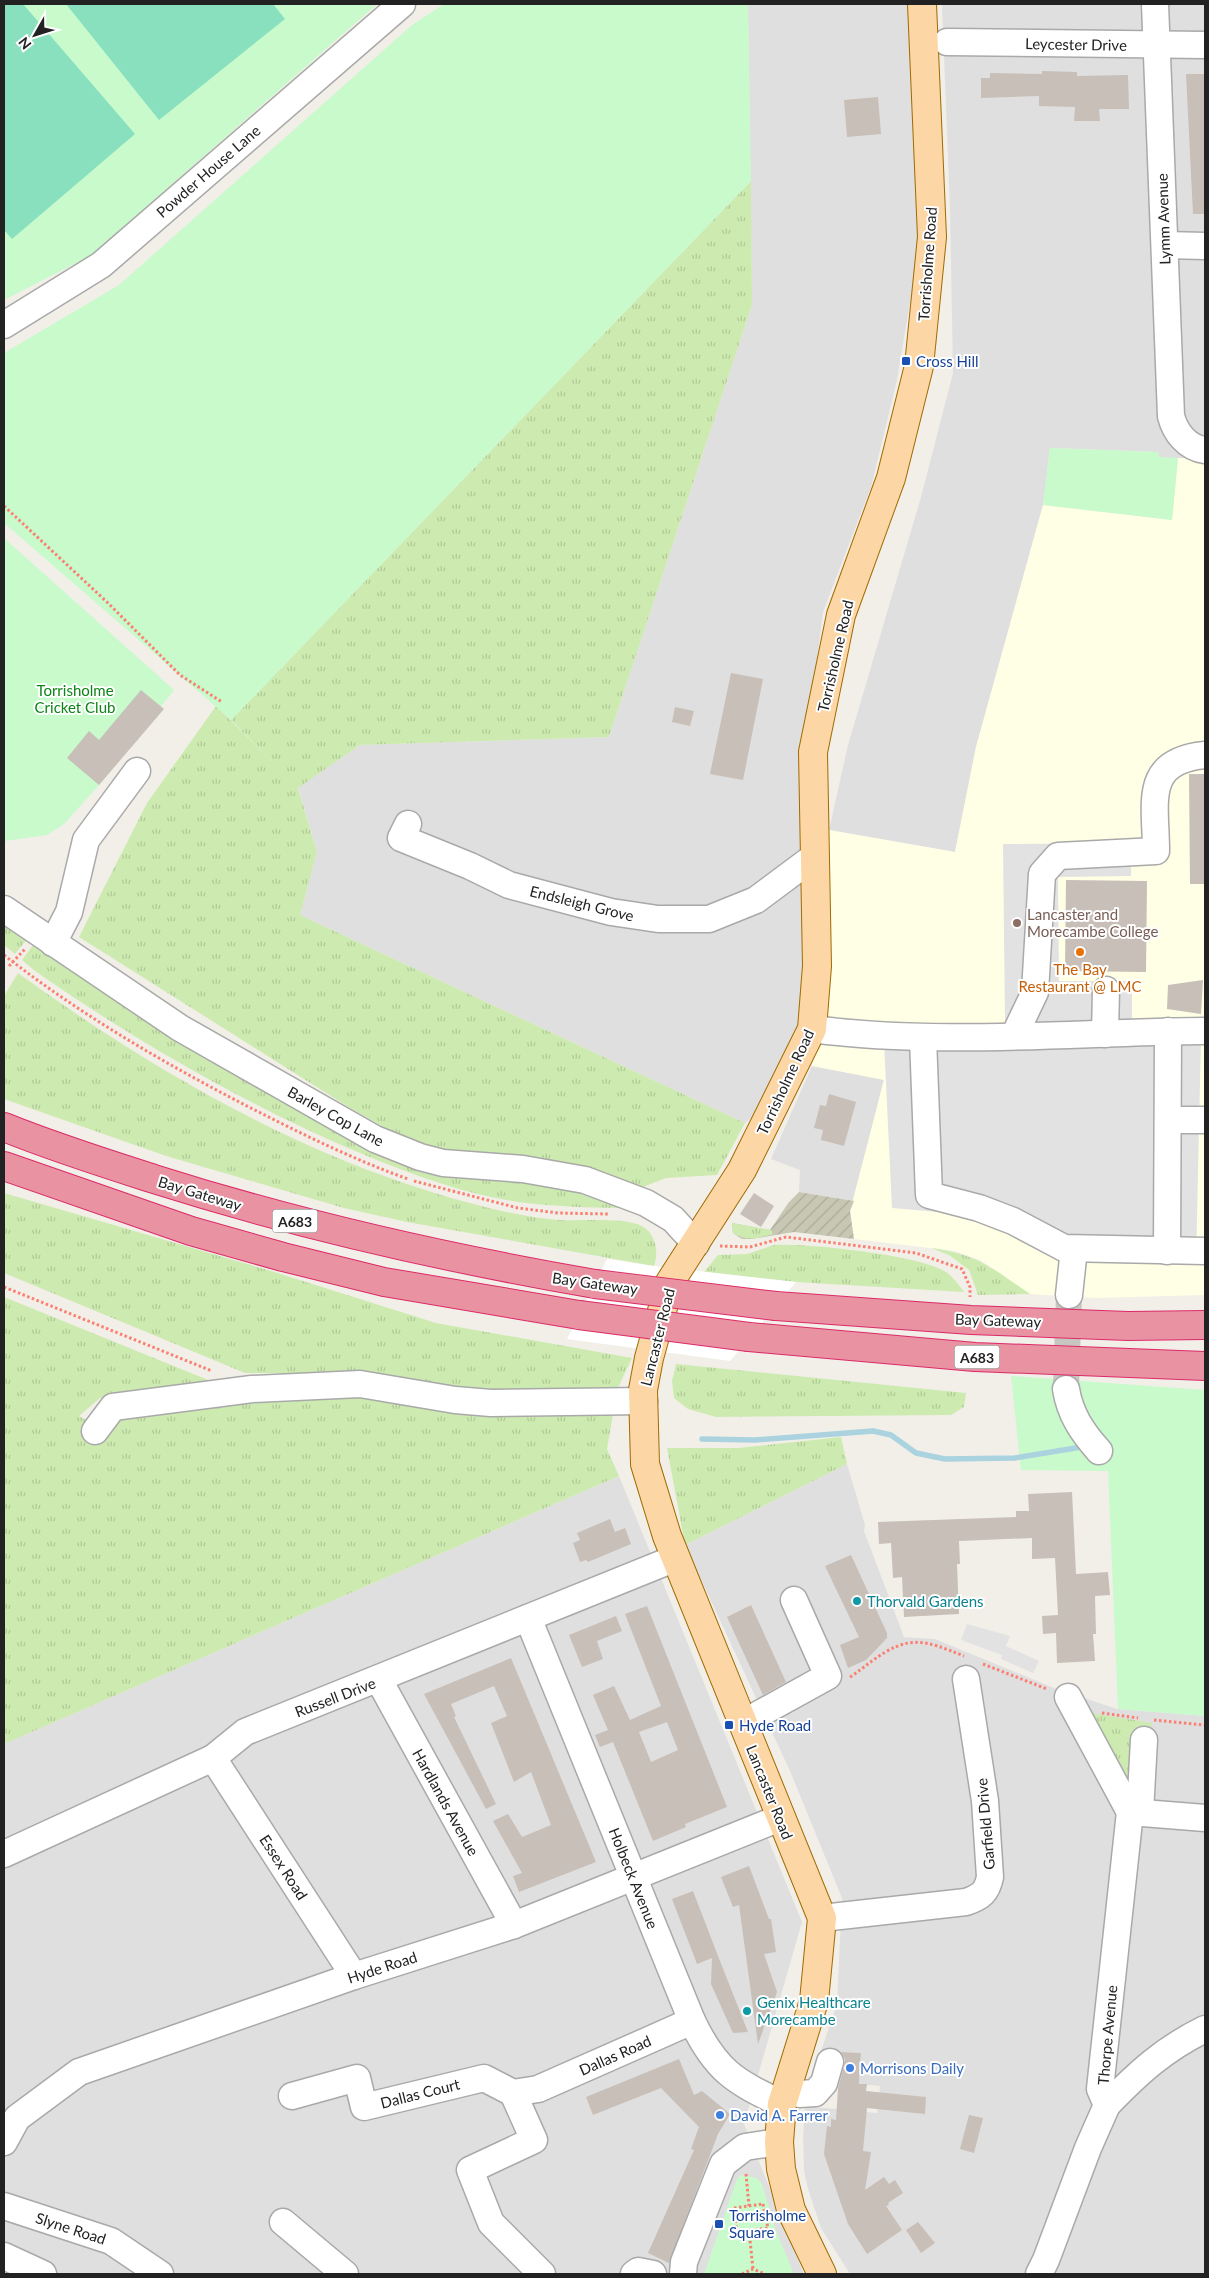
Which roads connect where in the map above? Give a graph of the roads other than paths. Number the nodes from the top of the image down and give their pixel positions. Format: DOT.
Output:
graph roads {
  1 [pos="402,4"];
  2 [pos="922,4"];
  3 [pos="1154,4"];
  4 [pos="947,42"];
  5 [pos="1156,45"];
  6 [pos="1205,45"];
  7 [pos="1165,245"];
  8 [pos="1205,246"];
  9 [pos="4,324"];
  10 [pos="1205,450"];
  11 [pos="1205,755"];
  12 [pos="137,771"];
  13 [pos="402,837"];
  14 [pos="815,856"];
  15 [pos="4,909"];
  16 [pos="53,944"];
  17 [pos="1106,990"];
  18 [pos="812,1030"];
  19 [pos="1168,1031"];
  20 [pos="1205,1031"];
  21 [pos="1105,1034"];
  22 [pos="1014,1036"];
  23 [pos="923,1038"];
  24 [pos="1168,1120"];
  25 [pos="1205,1120"];
  26 [pos="4,1127"];
  27 [pos="9,1169"];
  28 [pos="1074,1249"];
  29 [pos="691,1250"];
  30 [pos="1167,1250"];
  31 [pos="1205,1251"];
  32 [pos="1069,1295"];
  33 [pos="1205,1325"];
  34 [pos="1205,1366"];
  35 [pos="1066,1389"];
  36 [pos="644,1401"];
  37 [pos="95,1431"];
  38 [pos="1100,1451"];
  39 [pos="676,1558"];
  40 [pos="794,1600"];
  41 [pos="528,1618"];
  42 [pos="970,1666"];
  43 [pos="379,1680"];
  44 [pos="1058,1693"];
  45 [pos="743,1723"];
  46 [pos="1144,1740"];
  47 [pos="213,1758"];
  48 [pos="1135,1812"];
  49 [pos="780,1818"];
  50 [pos="1205,1818"];
  51 [pos="4,1854"];
  52 [pos="633,1877"];
  53 [pos="822,1918"];
  54 [pos="514,1925"];
  55 [pos="354,1976"];
  56 [pos="692,2021"];
  57 [pos="1205,2029"];
  58 [pos="830,2062"];
  59 [pos="513,2093"];
  60 [pos="292,2096"];
  61 [pos="785,2097"];
  62 [pos="1107,2105"];
  63 [pos="4,2142"];
  64 [pos="779,2142"];
  65 [pos="4,2206"];
  66 [pos="283,2222"];
  67 [pos="4,2256"];
  68 [pos="43,2274"];
  69 [pos="160,2274"];
  70 [pos="345,2274"];
  71 [pos="542,2274"];
  72 [pos="634,2274"];
  73 [pos="652,2274"];
  74 [pos="683,2274"];
  75 [pos="822,2274"];
  76 [pos="1039,2274"];
  1 -- 9 [label="street, Powder House Lane"];
  2 -- 14 [label="main road, Torrisholme Road"];
  3 -- 5 [label="street, Lymm Avenue"];
  4 -- 5 [label="street, Leycester Drive"];
  5 -- 6 [label="street, Leycester Drive"];
  5 -- 7 [label="street, Lymm Avenue"];
  7 -- 8 [label="street"];
  7 -- 10 [label="street, Lymm Avenue"];
  11 -- 22 [label="street"];
  12 -- 16 [label="street"];
  13 -- 14 [label="street, Endsleigh Grove"];
  14 -- 18 [label="main road, Torrisholme Road"];
  15 -- 16 [label="street, Barley Cop Lane"];
  16 -- 29 [label="street, Barley Cop Lane"];
  17 -- 21 [label="street"];
  18 -- 23 [label="street"];
  18 -- 29 [label="main road, Torrisholme Road"];
  19 -- 20 [label="street"];
  19 -- 21 [label="street"];
  19 -- 24 [label="street"];
  21 -- 22 [label="street"];
  22 -- 23 [label="street"];
  23 -- 28 [label="street"];
  24 -- 25 [label="street"];
  24 -- 30 [label="street"];
  26 -- 33 [label="highway, Bay Gateway / A683, bridge"];
  27 -- 34 [label="highway, A683, bridge"];
  28 -- 30 [label="street"];
  28 -- 32 [label="street"];
  29 -- 36 [label="main road, Lancaster Road"];
  30 -- 31 [label="street"];
  35 -- 38 [label="street"];
  36 -- 37 [label="street"];
  36 -- 39 [label="main road, Lancaster Road"];
  39 -- 41 [label="street, Russell Drive"];
  39 -- 45 [label="main road, Lancaster Road"];
  40 -- 45 [label="street"];
  41 -- 43 [label="street, Russell Drive"];
  41 -- 52 [label="street, Holbeck Avenue"];
  42 -- 53 [label="street, Garfield Drive"];
  43 -- 47 [label="street, Russell Drive"];
  43 -- 54 [label="street, Hardlands Avenue"];
  44 -- 48 [label="street"];
  45 -- 49 [label="main road, Lancaster Road"];
  46 -- 48 [label="street, Thorpe Avenue"];
  47 -- 51 [label="street, Russell Drive"];
  47 -- 55 [label="street, Essex Road"];
  48 -- 50 [label="street"];
  48 -- 62 [label="street, Thorpe Avenue"];
  49 -- 52 [label="street, Hyde Road"];
  49 -- 53 [label="main road, Lancaster Road"];
  52 -- 54 [label="street, Hyde Road"];
  52 -- 56 [label="street, Holbeck Avenue"];
  53 -- 61 [label="main road, Lancaster Road"];
  54 -- 55 [label="street, Hyde Road"];
  55 -- 63 [label="street, Hyde Road"];
  56 -- 59 [label="street, Dallas Road"];
  56 -- 61 [label="street, Holbeck Avenue"];
  57 -- 62 [label="street"];
  58 -- 61 [label="street, Holbeck Avenue"];
  59 -- 60 [label="street, Dallas Court"];
  59 -- 71 [label="street"];
  61 -- 64 [label="main road, Lancaster Road"];
  62 -- 76 [label="street, Thorpe Avenue"];
  64 -- 74 [label="street"];
  64 -- 75 [label="main road, Lancaster Road"];
  65 -- 69 [label="street, Slyne Road"];
  66 -- 70 [label="street"];
  67 -- 68 [label="street"];
  72 -- 73 [label="street"];
}
